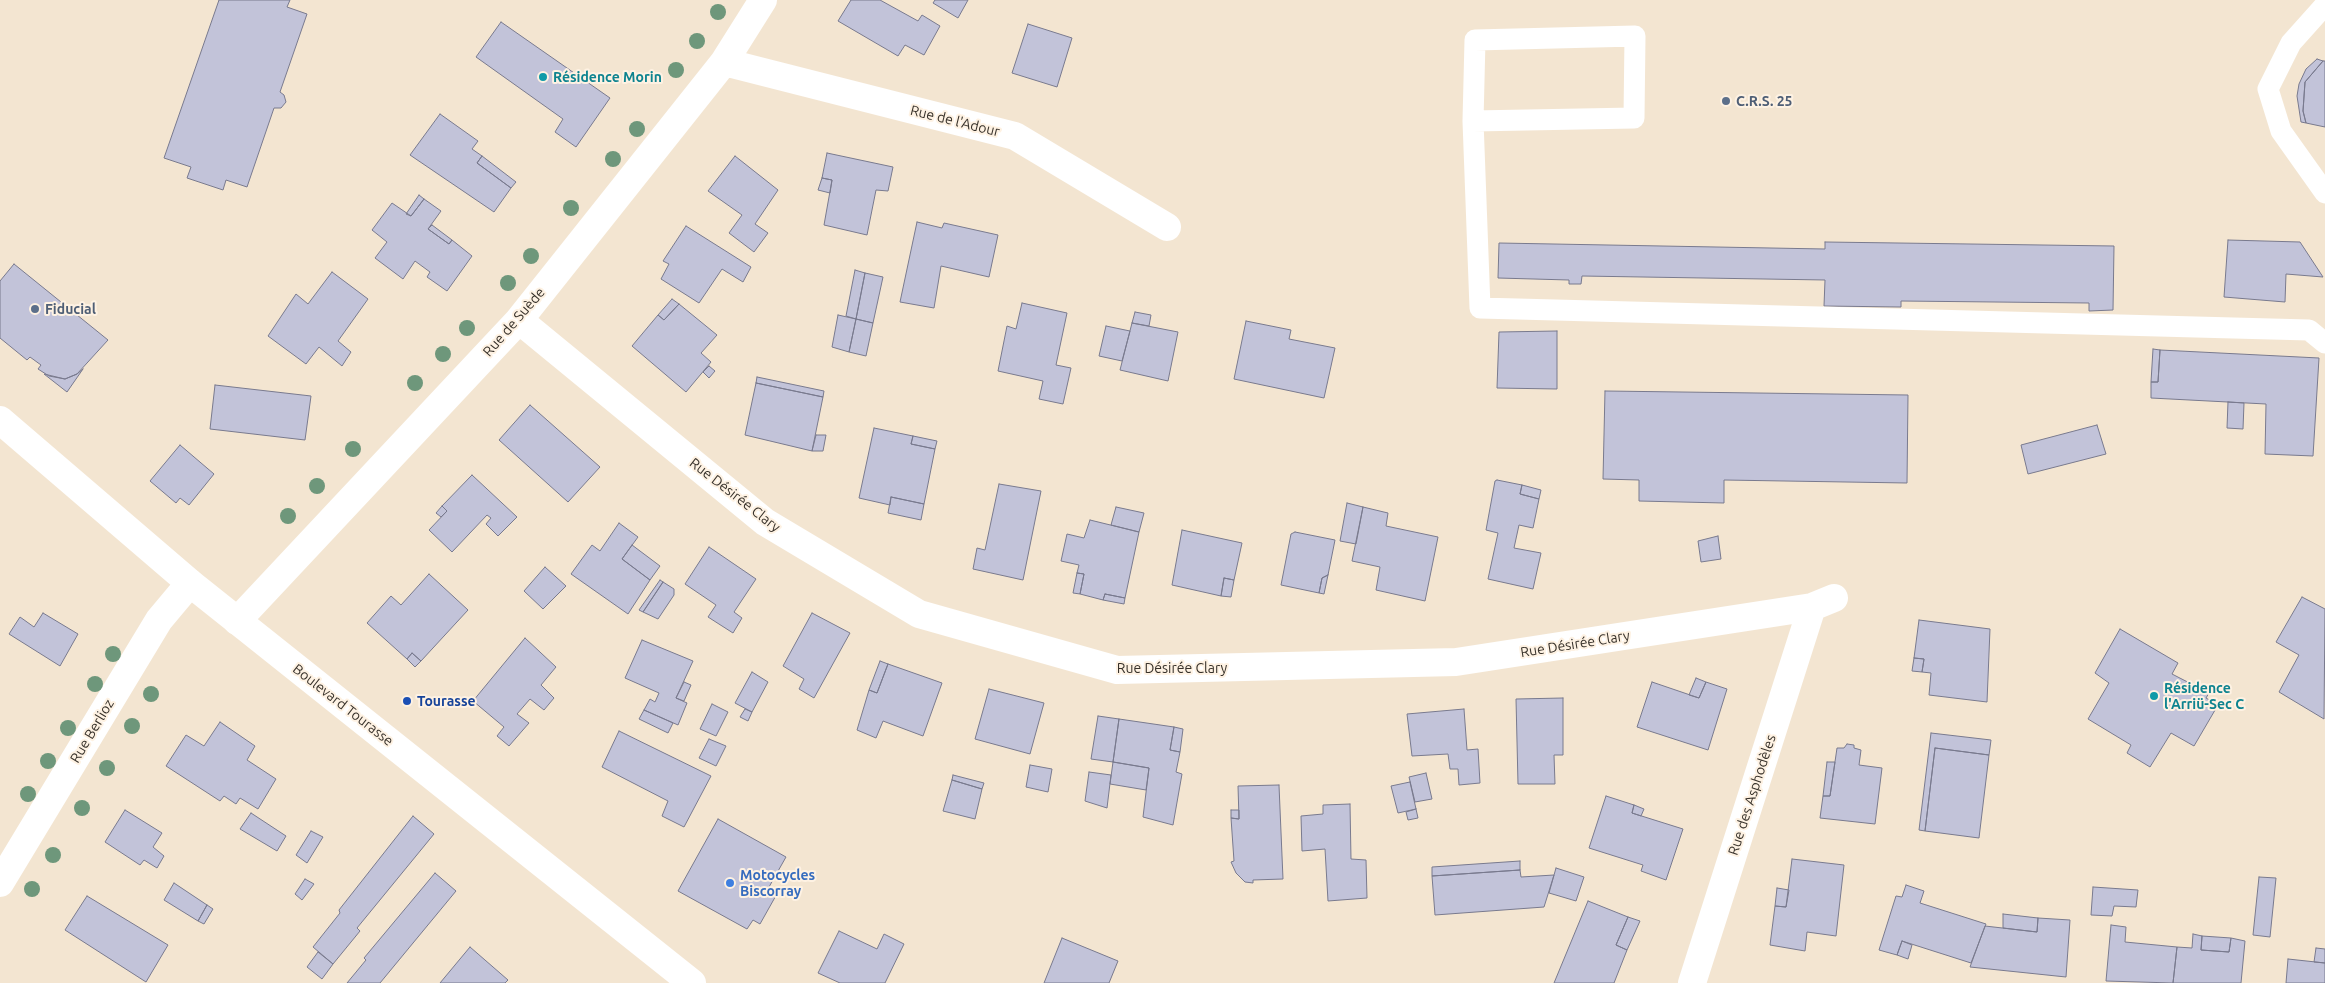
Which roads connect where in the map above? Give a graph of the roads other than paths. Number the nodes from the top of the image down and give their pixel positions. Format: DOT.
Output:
graph roads {
  1 [pos="763,0"];
  2 [pos="2325,5"];
  3 [pos="724,62"];
  4 [pos="1473,121"];
  5 [pos="2325,193"];
  6 [pos="1167,228"];
  7 [pos="519,320"];
  8 [pos="2325,343"];
  9 [pos="0,420"];
  10 [pos="190,583"];
  11 [pos="1823,602"];
  12 [pos="237,621"];
  13 [pos="0,884"];
  14 [pos="692,983"];
  15 [pos="1692,983"];
  1 -- 3 [label="street, Rue de Suède"];
  2 -- 5 [label="lane"];
  3 -- 6 [label="street, Rue de l'Adour"];
  3 -- 7 [label="street, Rue de Suède"];
  4 -- 4 [label="lane"];
  4 -- 8 [label="lane"];
  7 -- 11 [label="street, Rue Désirée Clary"];
  7 -- 12 [label="street, Rue de Suède"];
  9 -- 10 [label="street, Boulevard Tourasse"];
  10 -- 12 [label="street, Boulevard Tourasse"];
  10 -- 13 [label="street, Rue Berlioz"];
  11 -- 15 [label="street, Rue des Asphodèles"];
  12 -- 14 [label="street, Boulevard Tourasse"];
}
